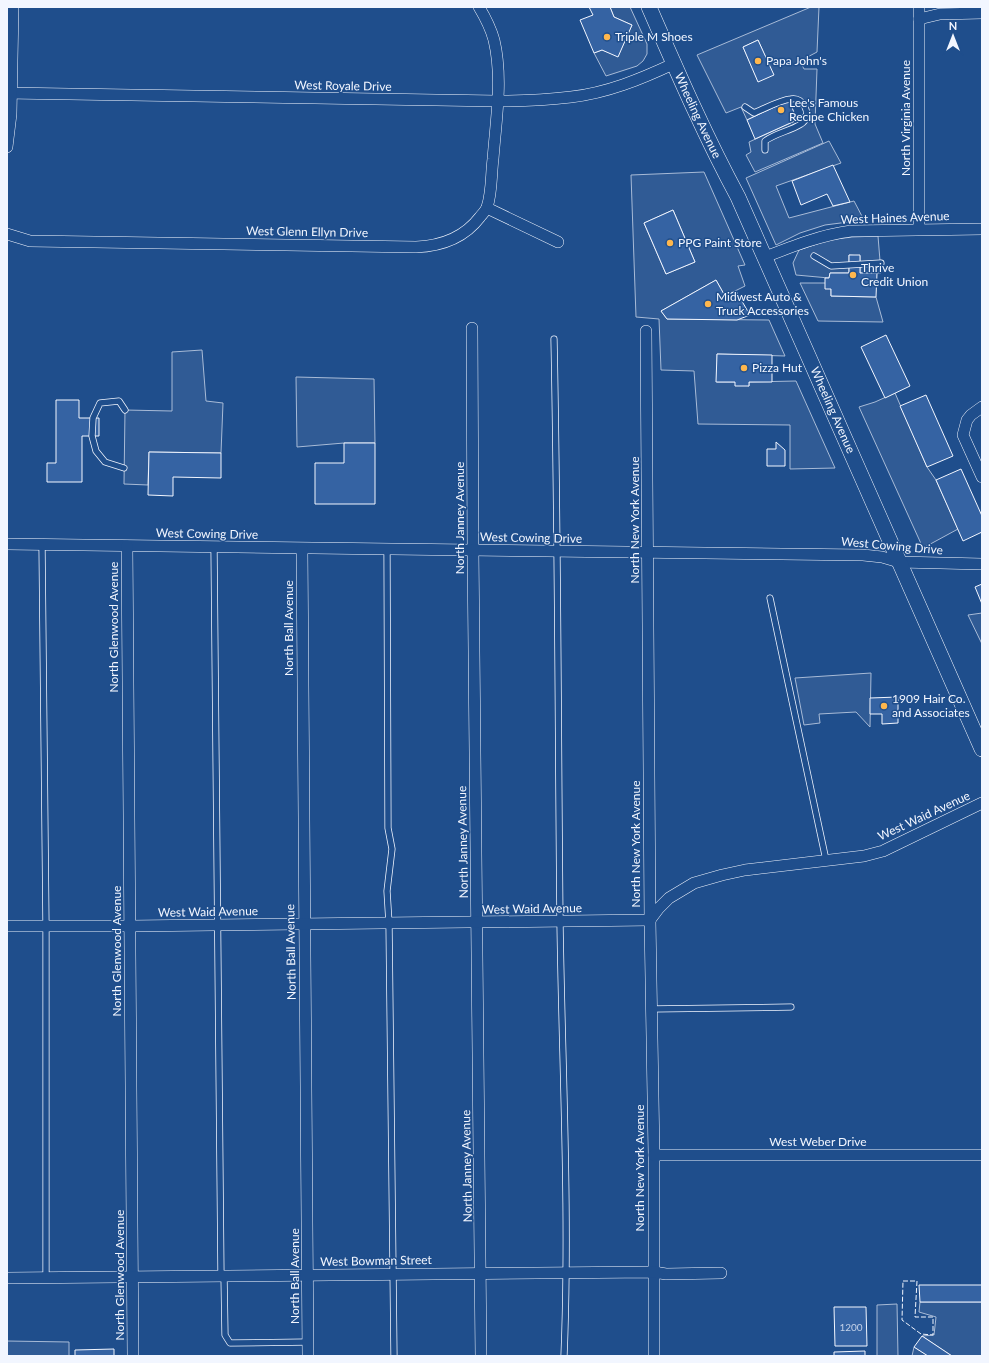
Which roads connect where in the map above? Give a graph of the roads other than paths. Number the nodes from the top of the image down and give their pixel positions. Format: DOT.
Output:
graph roads {
  1 [pos="13,7"];
  2 [pos="479,7"];
  3 [pos="649,7"];
  4 [pos="918,7"];
  5 [pos="982,13"];
  6 [pos="919,19"];
  7 [pos="674,64"];
  8 [pos="9,93"];
  9 [pos="497,101"];
  10 [pos="745,107"];
  11 [pos="7,147"];
  12 [pos="765,150"];
  13 [pos="487,208"];
  14 [pos="919,229"];
  15 [pos="982,229"];
  16 [pos="7,234"];
  17 [pos="558,242"];
  18 [pos="814,256"];
  19 [pos="765,257"];
  20 [pos="881,263"];
  21 [pos="472,328"];
  22 [pos="646,331"];
  23 [pos="554,339"];
  24 [pos="982,407"];
  25 [pos="125,410"];
  26 [pos="124,468"];
  27 [pos="982,477"];
  28 [pos="7,544"];
  29 [pos="42,545"];
  30 [pos="127,546"];
  31 [pos="214,547"];
  32 [pos="302,549"];
  33 [pos="387,549"];
  34 [pos="473,550"];
  35 [pos="558,551"];
  36 [pos="648,552"];
  37 [pos="899,562"];
  38 [pos="982,564"];
  39 [pos="770,598"];
  40 [pos="982,749"];
  41 [pos="982,803"];
  42 [pos="826,860"];
  43 [pos="650,920"];
  44 [pos="560,921"];
  45 [pos="389,923"];
  46 [pos="477,923"];
  47 [pos="304,924"];
  48 [pos="217,925"];
  49 [pos="7,926"];
  50 [pos="46,926"];
  51 [pos="130,926"];
  52 [pos="790,1007"];
  53 [pos="651,1009"];
  54 [pos="654,1155"];
  55 [pos="982,1155"];
  56 [pos="567,1272"];
  57 [pos="654,1272"];
  58 [pos="481,1273"];
  59 [pos="721,1273"];
  60 [pos="394,1274"];
  61 [pos="308,1275"];
  62 [pos="222,1276"];
  63 [pos="46,1277"];
  64 [pos="133,1277"];
  65 [pos="7,1278"];
  66 [pos="308,1342"];
  67 [pos="133,1356"];
  68 [pos="308,1356"];
  69 [pos="394,1356"];
  70 [pos="481,1356"];
  71 [pos="564,1356"];
  72 [pos="654,1356"];
  1 -- 8 [label="street"];
  2 -- 9 [label="street"];
  3 -- 7 [label="main road, Wheeling Avenue"];
  4 -- 6 [label="street, North Virginia Avenue"];
  5 -- 6 [label="street"];
  6 -- 14 [label="street, North Virginia Avenue"];
  7 -- 9 [label="street, West Royale Drive"];
  7 -- 19 [label="main road, Wheeling Avenue"];
  8 -- 9 [label="street, West Royale Drive"];
  8 -- 11 [label="street"];
  9 -- 13 [label="street"];
  10 -- 12 [label="lane"];
  13 -- 16 [label="street, West Glenn Ellyn Drive"];
  13 -- 17 [label="street"];
  14 -- 15 [label="street, West Haines Avenue"];
  14 -- 19 [label="street, West Haines Avenue"];
  18 -- 20 [label="lane"];
  19 -- 37 [label="main road, Wheeling Avenue"];
  21 -- 34 [label="street, North Janney Avenue"];
  22 -- 36 [label="street, North New York Avenue"];
  23 -- 35 [label="lane"];
  24 -- 27 [label="street"];
  25 -- 26 [label="lane"];
  28 -- 29 [label="street, West Cowing Drive"];
  29 -- 30 [label="street, West Cowing Drive"];
  29 -- 50 [label="lane"];
  30 -- 31 [label="street, West Cowing Drive"];
  30 -- 51 [label="street, North Glenwood Avenue"];
  31 -- 32 [label="street, West Cowing Drive"];
  31 -- 48 [label="lane"];
  32 -- 33 [label="street, West Cowing Drive"];
  32 -- 47 [label="street, North Ball Avenue"];
  33 -- 34 [label="street, West Cowing Drive"];
  33 -- 45 [label="lane"];
  34 -- 35 [label="street, West Cowing Drive"];
  34 -- 46 [label="street, North Janney Avenue"];
  35 -- 36 [label="street, West Cowing Drive"];
  35 -- 44 [label="lane"];
  36 -- 37 [label="street, West Cowing Drive"];
  36 -- 43 [label="street, North New York Avenue"];
  37 -- 38 [label="street, West Cowing Drive"];
  37 -- 40 [label="main road, Wheeling Avenue"];
  39 -- 42 [label="lane"];
  41 -- 42 [label="street, West Waid Avenue"];
  42 -- 43 [label="street, West Waid Avenue"];
  43 -- 44 [label="street, West Waid Avenue"];
  43 -- 53 [label="street, North New York Avenue"];
  44 -- 46 [label="street, West Waid Avenue"];
  44 -- 56 [label="lane"];
  45 -- 46 [label="street, West Waid Avenue"];
  45 -- 47 [label="street, West Waid Avenue"];
  45 -- 60 [label="lane"];
  46 -- 58 [label="street, North Janney Avenue"];
  47 -- 48 [label="street, West Waid Avenue"];
  47 -- 61 [label="street, North Ball Avenue"];
  48 -- 51 [label="street, West Waid Avenue"];
  48 -- 62 [label="lane"];
  49 -- 50 [label="street, West Waid Avenue"];
  50 -- 51 [label="street, West Waid Avenue"];
  50 -- 63 [label="lane"];
  51 -- 64 [label="street, North Glenwood Avenue"];
  52 -- 53 [label="lane"];
  53 -- 54 [label="street, North New York Avenue"];
  54 -- 55 [label="street, West Weber Drive"];
  54 -- 57 [label="street, North New York Avenue"];
  56 -- 57 [label="street, West Bowman Street"];
  56 -- 58 [label="street, West Bowman Street"];
  56 -- 71 [label="lane"];
  57 -- 59 [label="street, West Bowman Street"];
  57 -- 72 [label="street, North New York Avenue"];
  58 -- 60 [label="street, West Bowman Street"];
  58 -- 70 [label="street, North Janney Avenue"];
  60 -- 61 [label="street, West Bowman Street"];
  60 -- 69 [label="lane"];
  61 -- 62 [label="street, West Bowman Street"];
  61 -- 66 [label="street, North Ball Avenue"];
  62 -- 64 [label="street, West Bowman Street"];
  62 -- 66 [label="lane"];
  63 -- 64 [label="street, West Bowman Street"];
  63 -- 65 [label="street, West Bowman Street"];
  64 -- 67 [label="street, North Glenwood Avenue"];
  66 -- 68 [label="street, North Ball Avenue"];
}
